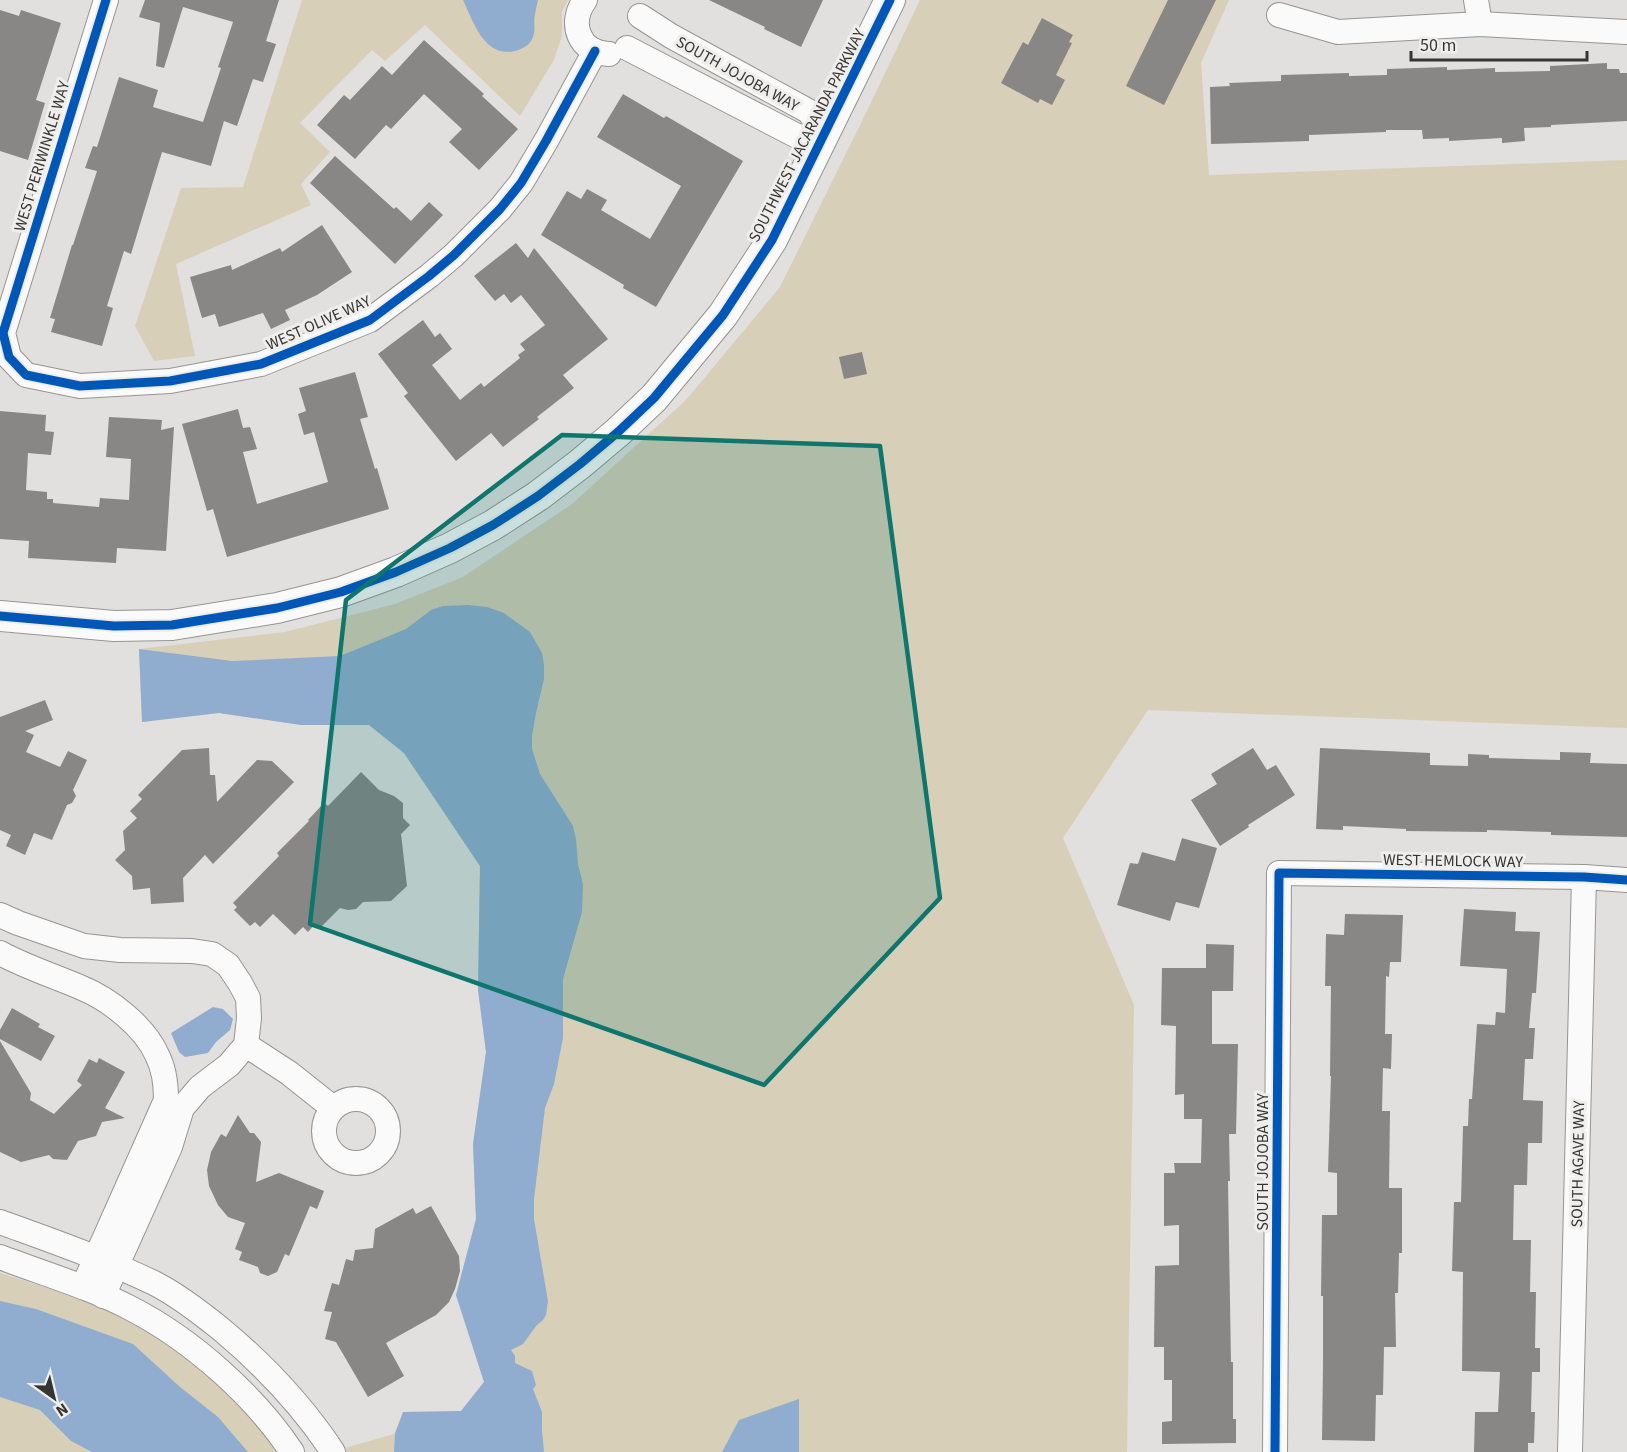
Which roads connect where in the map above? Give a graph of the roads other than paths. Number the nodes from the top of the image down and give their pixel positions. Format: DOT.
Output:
graph roads {
  1 [pos="106,0"];
  2 [pos="585,0"];
  3 [pos="890,0"];
  4 [pos="1476,0"];
  5 [pos="636,8"];
  6 [pos="1279,15"];
  7 [pos="1480,24"];
  8 [pos="1627,32"];
  9 [pos="627,48"];
  10 [pos="595,51"];
  11 [pos="823,138"];
  12 [pos="9,357"];
  13 [pos="0,616"];
  14 [pos="1279,873"];
  15 [pos="1584,877"];
  16 [pos="1627,880"];
  17 [pos="0,915"];
  18 [pos="0,953"];
  19 [pos="246,1045"];
  20 [pos="333,1108"];
  21 [pos="0,1222"];
  22 [pos="0,1257"];
  23 [pos="107,1262"];
  24 [pos="93,1292"];
  25 [pos="292,1452"];
  26 [pos="333,1452"];
  27 [pos="1275,1452"];
  28 [pos="1570,1452"];
  1 -- 12 [label="street, WEST PERIWINKLE WAY"];
  2 -- 10 [label="street"];
  3 -- 11 [label="street, SOUTHWEST JACARANDA PARKWAY"];
  4 -- 7 [label="street"];
  5 -- 9 [label="street"];
  5 -- 11 [label="street, SOUTH JOJOBA WAY"];
  6 -- 7 [label="street"];
  7 -- 8 [label="street"];
  9 -- 10 [label="street"];
  9 -- 11 [label="street, SOUTH JOJOBA WAY"];
  10 -- 12 [label="street, WEST OLIVE WAY"];
  11 -- 13 [label="street, SOUTHWEST JACARANDA PARKWAY"];
  14 -- 15 [label="street, WEST HEMLOCK WAY"];
  14 -- 27 [label="street, SOUTH JOJOBA WAY"];
  15 -- 16 [label="street, WEST HEMLOCK WAY"];
  15 -- 28 [label="street, SOUTH AGAVE WAY"];
  17 -- 19 [label="street"];
  18 -- 23 [label="street"];
  19 -- 20 [label="street"];
  19 -- 23 [label="street"];
  21 -- 23 [label="street"];
  22 -- 24 [label="street"];
  23 -- 24 [label="street"];
  23 -- 26 [label="street"];
  24 -- 25 [label="street"];
}
